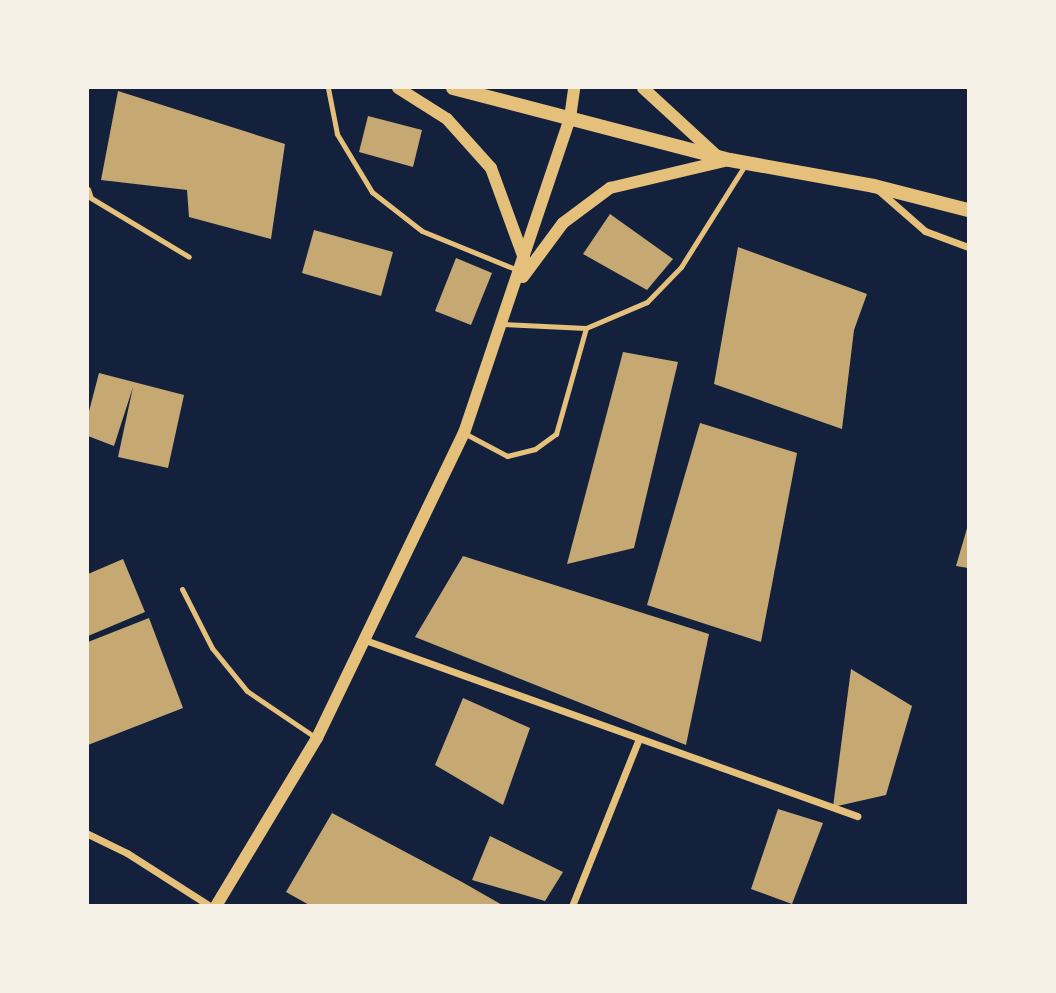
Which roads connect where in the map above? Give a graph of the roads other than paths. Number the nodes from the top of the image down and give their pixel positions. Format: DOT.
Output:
graph roads {
  1 [pos="328,88"];
  2 [pos="398,88"];
  3 [pos="453,88"];
  4 [pos="573,88"];
  5 [pos="643,88"];
  6 [pos="570,118"];
  7 [pos="723,158"];
  8 [pos="746,163"];
  9 [pos="874,186"];
  10 [pos="88,189"];
  11 [pos="968,210"];
  12 [pos="968,247"];
  13 [pos="189,257"];
  14 [pos="524,258"];
  15 [pos="520,271"];
  16 [pos="514,288"];
  17 [pos="502,324"];
  18 [pos="586,328"];
  19 [pos="464,433"];
  20 [pos="182,589"];
  21 [pos="365,640"];
  22 [pos="317,738"];
  23 [pos="638,741"];
  24 [pos="857,816"];
  25 [pos="88,834"];
  26 [pos="210,905"];
  27 [pos="216,905"];
  28 [pos="572,905"];
  1 -- 15 [label="lane"];
  2 -- 14 [label="street"];
  3 -- 6 [label="main road"];
  4 -- 6 [label="street"];
  5 -- 7 [label="street"];
  6 -- 7 [label="main road"];
  6 -- 14 [label="street"];
  7 -- 8 [label="main road"];
  7 -- 16 [label="street"];
  8 -- 9 [label="main road"];
  8 -- 18 [label="lane"];
  9 -- 11 [label="main road"];
  9 -- 12 [label="street"];
  10 -- 13 [label="lane"];
  14 -- 15 [label="street"];
  15 -- 16 [label="street"];
  16 -- 17 [label="street"];
  17 -- 18 [label="lane"];
  17 -- 19 [label="street"];
  18 -- 19 [label="lane"];
  19 -- 21 [label="street"];
  20 -- 22 [label="lane"];
  21 -- 22 [label="street"];
  21 -- 23 [label="street"];
  22 -- 27 [label="street"];
  23 -- 24 [label="street"];
  23 -- 28 [label="street"];
  25 -- 26 [label="street"];
}
